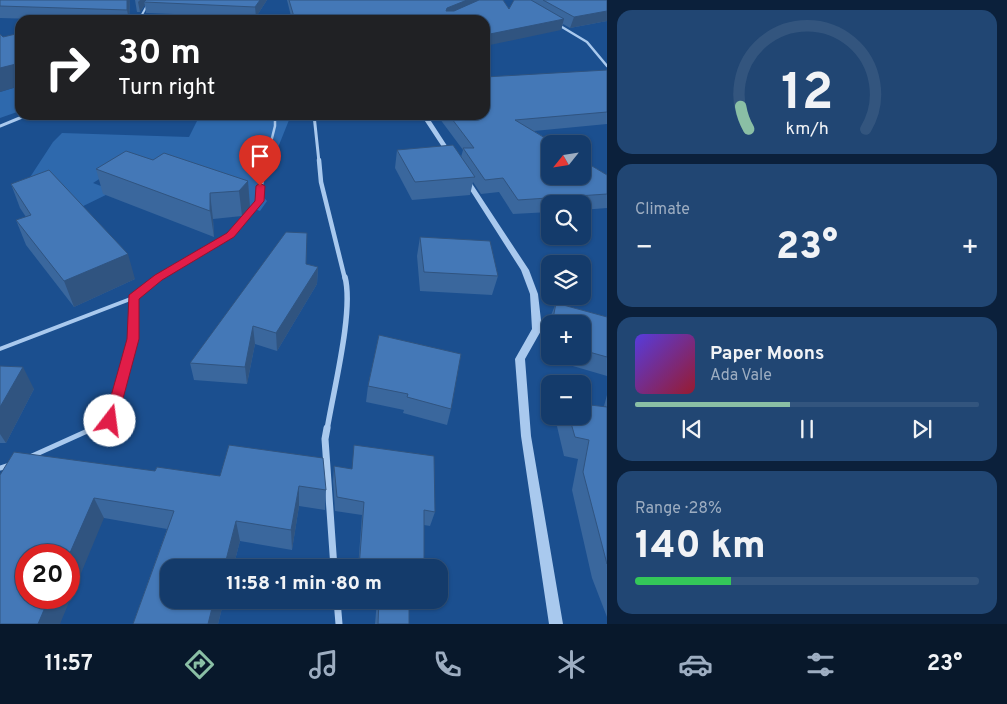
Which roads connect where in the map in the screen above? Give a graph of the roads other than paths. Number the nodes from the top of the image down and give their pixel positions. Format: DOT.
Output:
graph roads {
  1 [pos="150,0"];
  2 [pos="142,15"];
  3 [pos="551,21"];
  4 [pos="607,66"];
  5 [pos="15,120"];
  6 [pos="275,120"];
  7 [pos="315,120"];
  8 [pos="427,120"];
  9 [pos="0,126"];
  10 [pos="133,298"];
  11 [pos="0,349"];
  12 [pos="24,460"];
  13 [pos="15,464"];
  14 [pos="0,468"];
  15 [pos="333,559"];
  16 [pos="337,609"];
  17 [pos="338,624"];
  18 [pos="556,624"];
  1 -- 2 [label="lane"];
  3 -- 4 [label="street"];
  5 -- 9 [label="street"];
  6 -- 10 [label="lane"];
  7 -- 15 [label="street"];
  8 -- 18 [label="street"];
  10 -- 11 [label="lane"];
  10 -- 12 [label="lane"];
  13 -- 14 [label="lane"];
  16 -- 17 [label="street"];
}
